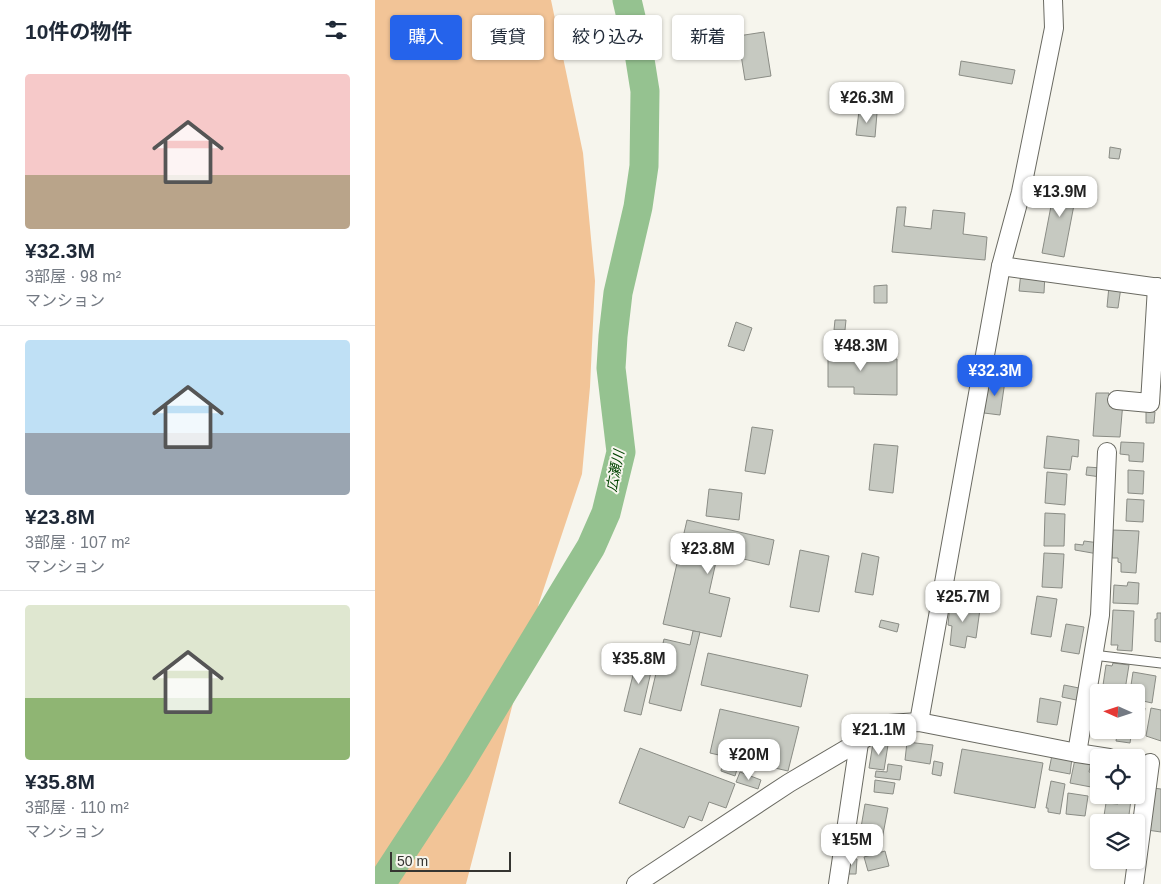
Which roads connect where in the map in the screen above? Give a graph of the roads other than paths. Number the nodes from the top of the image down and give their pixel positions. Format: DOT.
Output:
graph roads {
  1 [pos="1053,0"];
  2 [pos="1001,266"];
  3 [pos="1159,287"];
  4 [pos="1117,400"];
  5 [pos="1107,452"];
  6 [pos="1093,655"];
  7 [pos="1161,662"];
  8 [pos="919,722"];
  9 [pos="859,744"];
  10 [pos="1077,754"];
  11 [pos="1090,756"];
  12 [pos="1149,763"];
  13 [pos="636,884"];
  14 [pos="838,884"];
  15 [pos="1134,884"];
  1 -- 2 [label="street"];
  2 -- 3 [label="street"];
  2 -- 8 [label="street"];
  3 -- 4 [label="street"];
  5 -- 6 [label="street"];
  6 -- 7 [label="lane"];
  6 -- 10 [label="street"];
  8 -- 9 [label="street"];
  8 -- 10 [label="street"];
  9 -- 13 [label="street"];
  9 -- 14 [label="street"];
  10 -- 11 [label="street"];
  12 -- 15 [label="street"];
}
